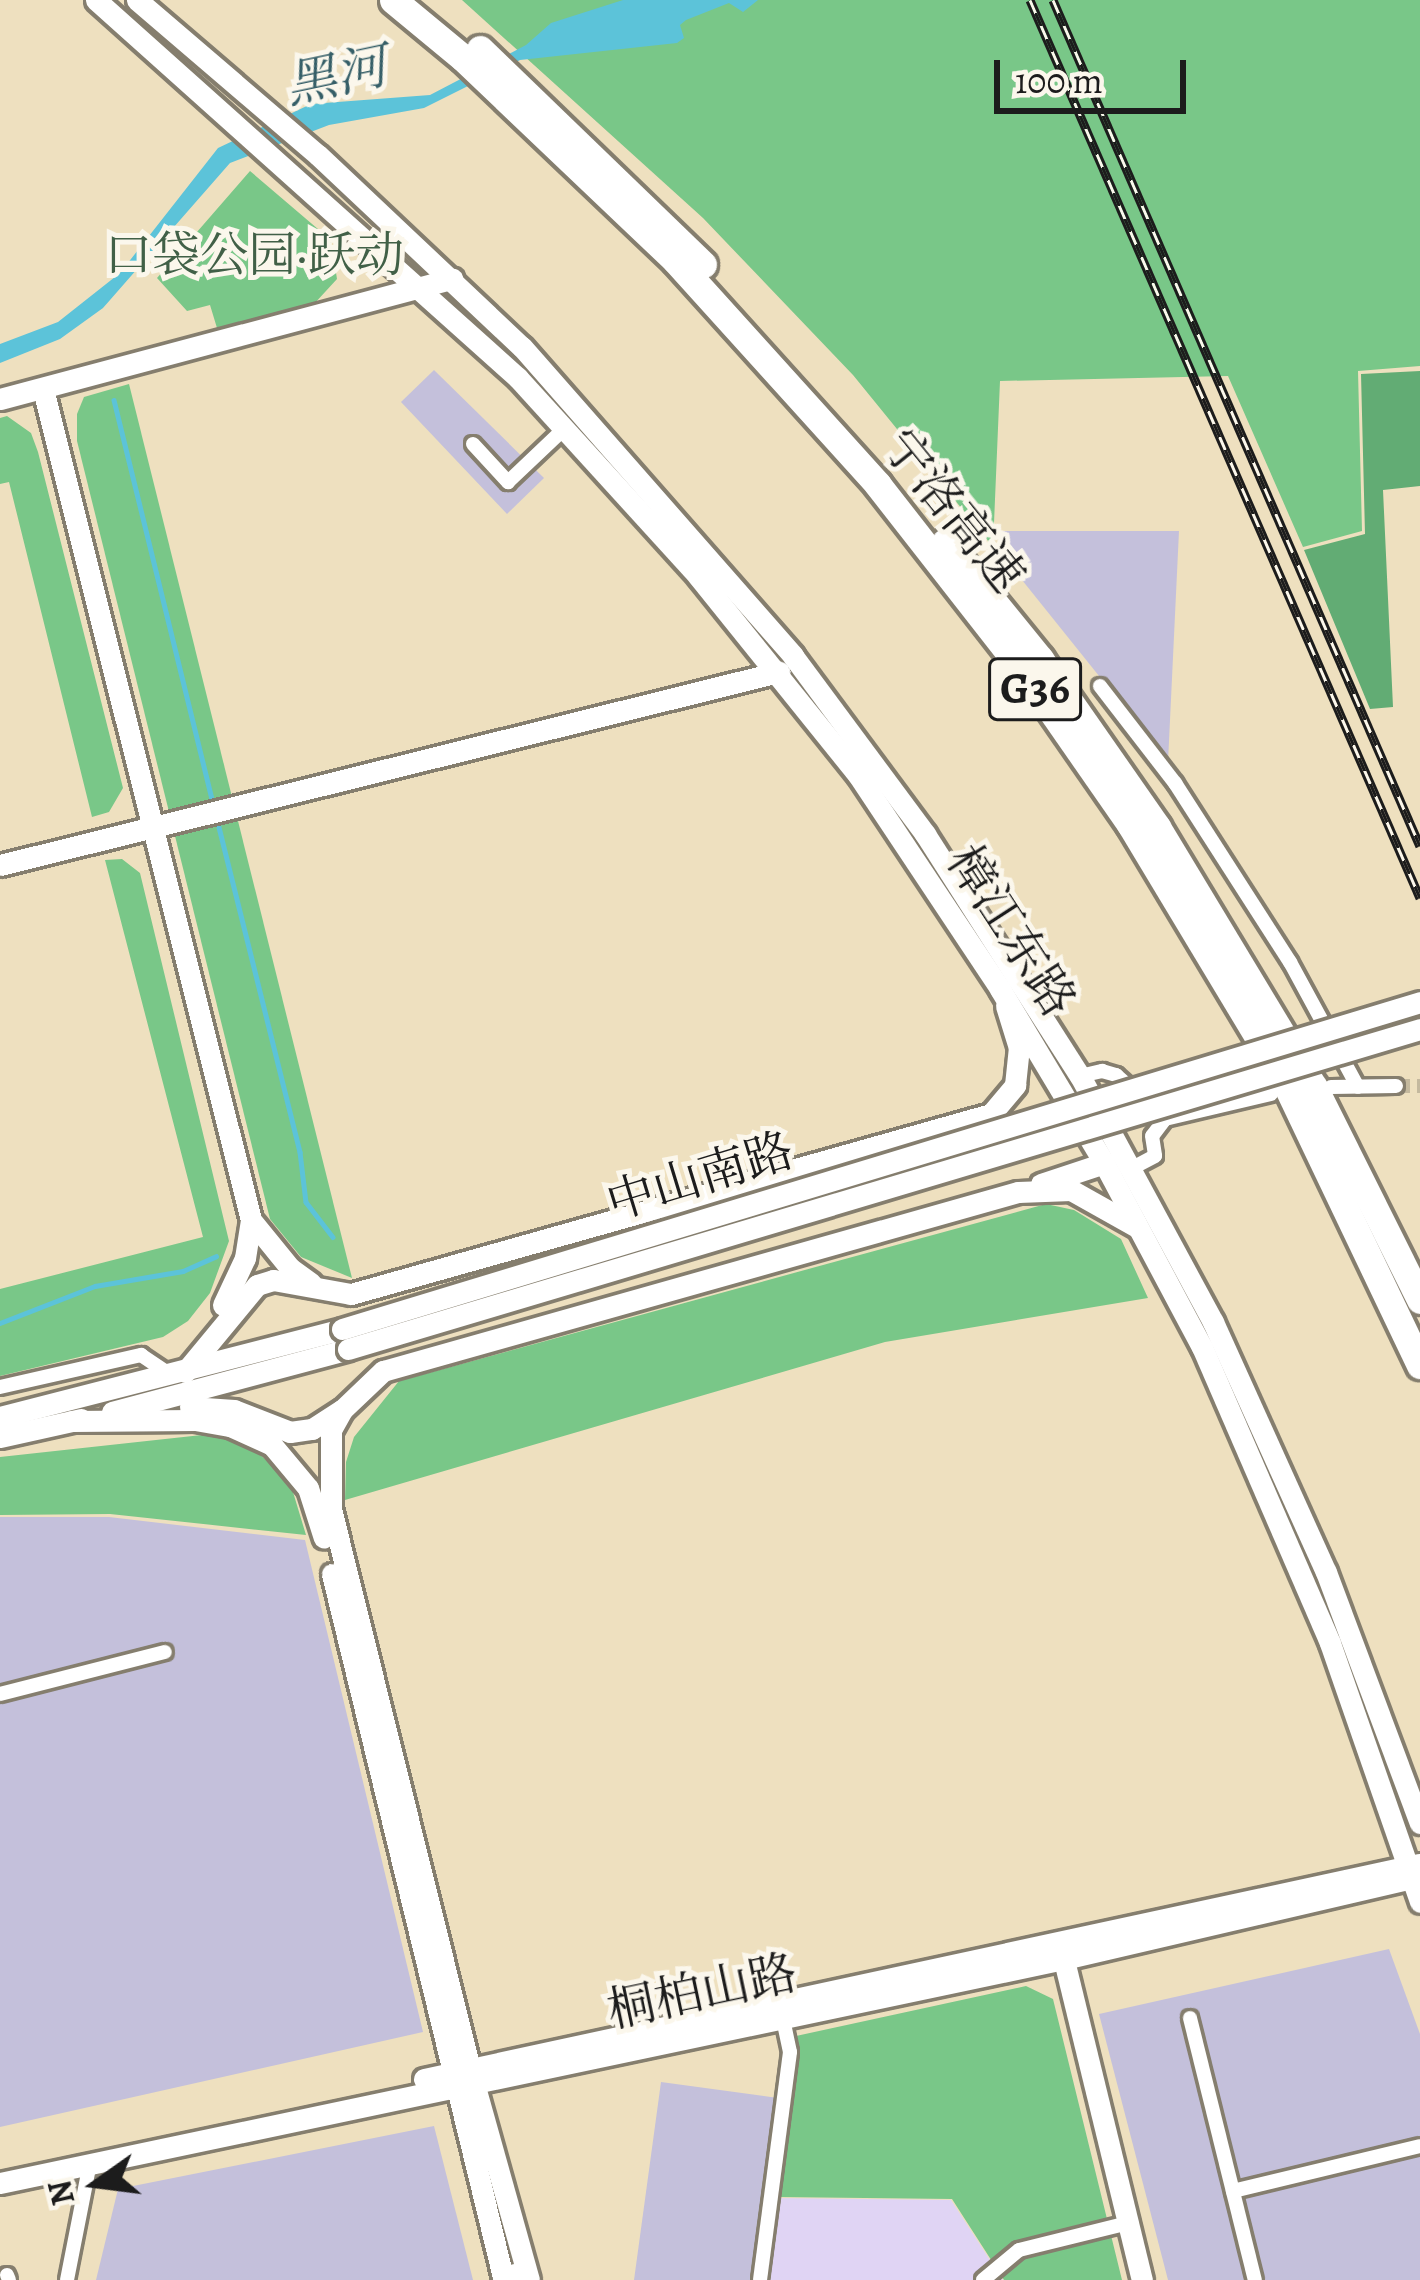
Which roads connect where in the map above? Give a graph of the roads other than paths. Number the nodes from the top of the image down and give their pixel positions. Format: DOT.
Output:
graph roads {
  1 [pos="96,0"];
  2 [pos="137,0"];
  3 [pos="393,0"];
  4 [pos="422,0"];
  5 [pos="471,53"];
  6 [pos="524,102"];
  7 [pos="452,279"];
  8 [pos="424,288"];
  9 [pos="43,388"];
  10 [pos="0,399"];
  11 [pos="565,428"];
  12 [pos="472,444"];
  13 [pos="779,672"];
  14 [pos="1100,686"];
  15 [pos="150,828"];
  16 [pos="0,865"];
  17 [pos="1000,988"];
  18 [pos="1420,1002"];
  19 [pos="1420,1029"];
  20 [pos="1080,1076"];
  21 [pos="1396,1086"];
  22 [pos="1358,1087"];
  23 [pos="1331,1088"];
  24 [pos="1271,1094"];
  25 [pos="1165,1119"];
  26 [pos="1104,1163"];
  27 [pos="1131,1169"];
  28 [pos="1018,1192"];
  29 [pos="250,1220"];
  30 [pos="1137,1227"];
  31 [pos="322,1291"];
  32 [pos="1420,1300"];
  33 [pos="345,1339"];
  34 [pos="1420,1365"];
  35 [pos="178,1374"];
  36 [pos="0,1387"];
  37 [pos="148,1404"];
  38 [pos="342,1410"];
  39 [pos="0,1417"];
  40 [pos="72,1421"];
  41 [pos="0,1437"];
  42 [pos="165,1652"];
  43 [pos="0,1694"];
  44 [pos="1420,1823"];
  45 [pos="1416,1877"];
  46 [pos="1062,1952"];
  47 [pos="783,2018"];
  48 [pos="1190,2018"];
  49 [pos="464,2078"];
  50 [pos="1420,2146"];
  51 [pos="90,2163"];
  52 [pos="0,2170"];
  53 [pos="0,2183"];
  54 [pos="1233,2191"];
  55 [pos="1129,2223"];
  56 [pos="526,2276"];
  57 [pos="68,2280"];
  58 [pos="760,2280"];
  59 [pos="983,2280"];
  60 [pos="1142,2280"];
  61 [pos="1255,2280"];
  1 -- 8 [label="street, 樟江东路"];
  2 -- 7 [label="street, 樟江东路"];
  3 -- 5 [label="highway, 宁洛高速 / G36"];
  4 -- 5 [label="highway, 宁洛高速 / G36"];
  5 -- 6 [label="highway, 宁洛高速 / G36"];
  6 -- 32 [label="highway, 宁洛高速 / G36"];
  6 -- 34 [label="highway, 宁洛高速 / G36"];
  7 -- 8 [label="street"];
  7 -- 20 [label="street, 樟江东路"];
  8 -- 9 [label="street"];
  8 -- 11 [label="street, 樟江东路"];
  9 -- 10 [label="street"];
  9 -- 15 [label="street"];
  11 -- 12 [label="street"];
  11 -- 13 [label="street, 樟江东路"];
  13 -- 15 [label="street"];
  13 -- 17 [label="street, 樟江东路"];
  14 -- 22 [label="street"];
  15 -- 16 [label="street"];
  15 -- 29 [label="street"];
  17 -- 26 [label="street, 樟江东路"];
  17 -- 31 [label="street"];
  18 -- 33 [label="street, 中山南路, bridge"];
  19 -- 33 [label="street, 中山南路, bridge"];
  20 -- 25 [label="street"];
  20 -- 27 [label="street, 樟江东路"];
  21 -- 22 [label="street"];
  22 -- 23 [label="street"];
  24 -- 25 [label="street"];
  25 -- 27 [label="street"];
  26 -- 28 [label="street"];
  26 -- 30 [label="street, 樟江东路"];
  27 -- 44 [label="street, 樟江东路"];
  28 -- 30 [label="street"];
  28 -- 38 [label="street"];
  29 -- 31 [label="street"];
  29 -- 35 [label="street"];
  30 -- 45 [label="street, 樟江东路"];
  31 -- 35 [label="street"];
  33 -- 35 [label="street, 中山南路"];
  33 -- 37 [label="street, 中山南路"];
  35 -- 36 [label="street"];
  35 -- 39 [label="street, 中山南路"];
  37 -- 38 [label="street"];
  37 -- 40 [label="street, 中山南路"];
  38 -- 49 [label="street"];
  40 -- 41 [label="street, 中山南路"];
  40 -- 49 [label="street"];
  42 -- 43 [label="street"];
  45 -- 46 [label="street, 桐柏山路"];
  46 -- 47 [label="street, 桐柏山路"];
  46 -- 49 [label="street, 桐柏山路"];
  46 -- 55 [label="street"];
  47 -- 49 [label="street, 桐柏山路"];
  47 -- 58 [label="street"];
  48 -- 54 [label="street"];
  49 -- 51 [label="street, 桐柏山路"];
  49 -- 52 [label="street, 桐柏山路"];
  49 -- 56 [label="street"];
  50 -- 54 [label="street"];
  51 -- 53 [label="street, 桐柏山路"];
  51 -- 57 [label="street"];
  54 -- 61 [label="street"];
  55 -- 59 [label="street"];
  55 -- 60 [label="street"];
}
